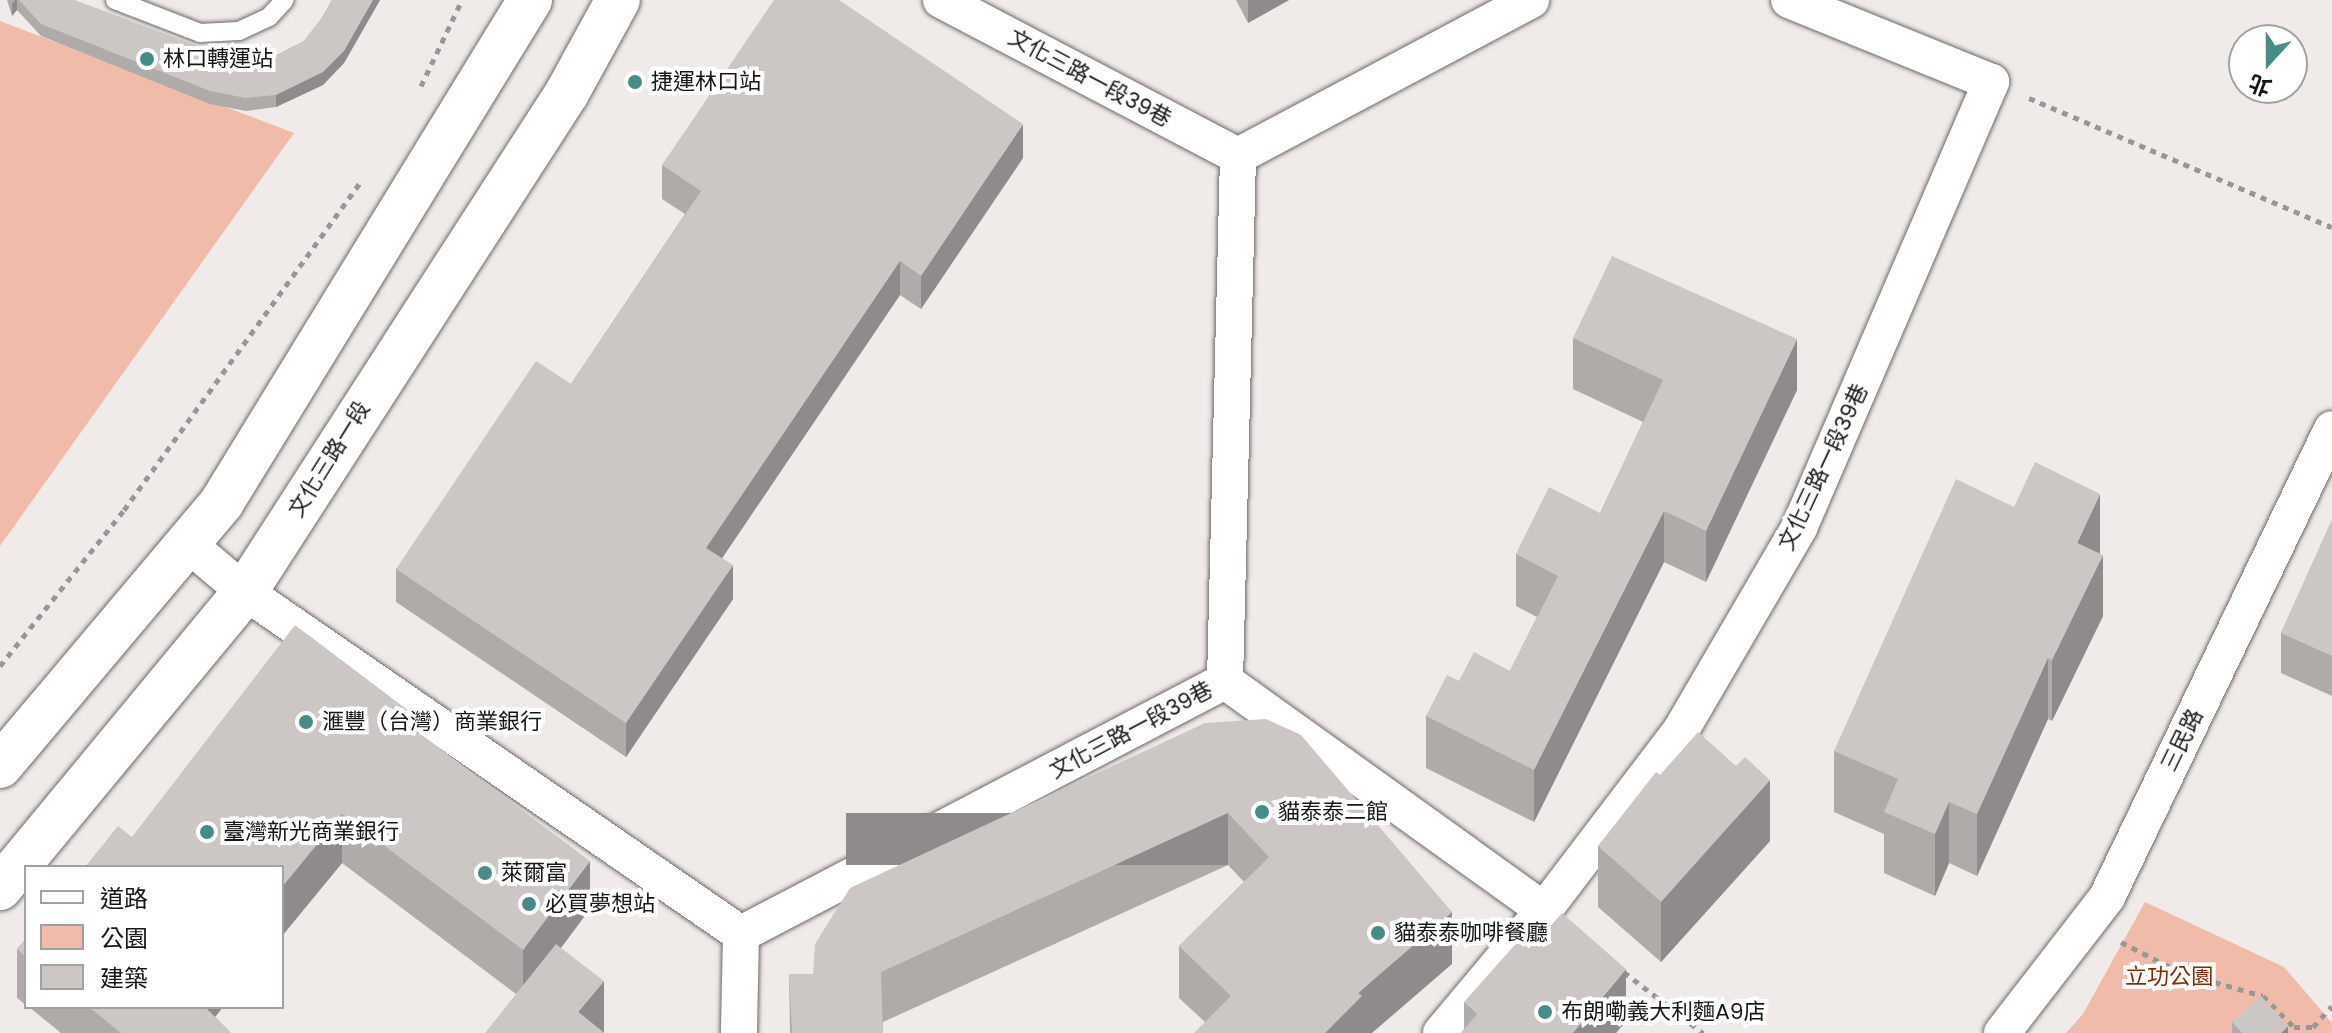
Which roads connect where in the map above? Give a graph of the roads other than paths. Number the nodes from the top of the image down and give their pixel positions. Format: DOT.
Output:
graph roads {
  1 [pos="115,0"];
  2 [pos="285,0"];
  3 [pos="530,0"];
  4 [pos="618,0"];
  5 [pos="941,0"];
  6 [pos="1531,0"];
  7 [pos="1789,0"];
  8 [pos="1238,156"];
  9 [pos="2332,429"];
  10 [pos="188,544"];
  11 [pos="245,592"];
  12 [pos="1225,681"];
  13 [pos="0,766"];
  14 [pos="0,888"];
  15 [pos="1544,910"];
  16 [pos="741,934"];
  17 [pos="739,1033"];
  18 [pos="1441,1033"];
  19 [pos="2002,1033"];
  1 -- 2 [label="lane"];
  3 -- 10 [label="street"];
  4 -- 11 [label="street, 文化三路一段"];
  5 -- 8 [label="street, 文化三路一段39巷"];
  6 -- 8 [label="street"];
  7 -- 15 [label="street, 文化三路一段39巷"];
  8 -- 12 [label="street, 文化三路一段39巷"];
  9 -- 19 [label="street, 三民路"];
  10 -- 11 [label="street"];
  10 -- 13 [label="street"];
  11 -- 14 [label="street, 文化三路一段"];
  11 -- 16 [label="street"];
  12 -- 15 [label="street"];
  12 -- 16 [label="street, 文化三路一段39巷"];
  15 -- 18 [label="street, 文化三路一段39巷"];
  16 -- 17 [label="street"];
}
